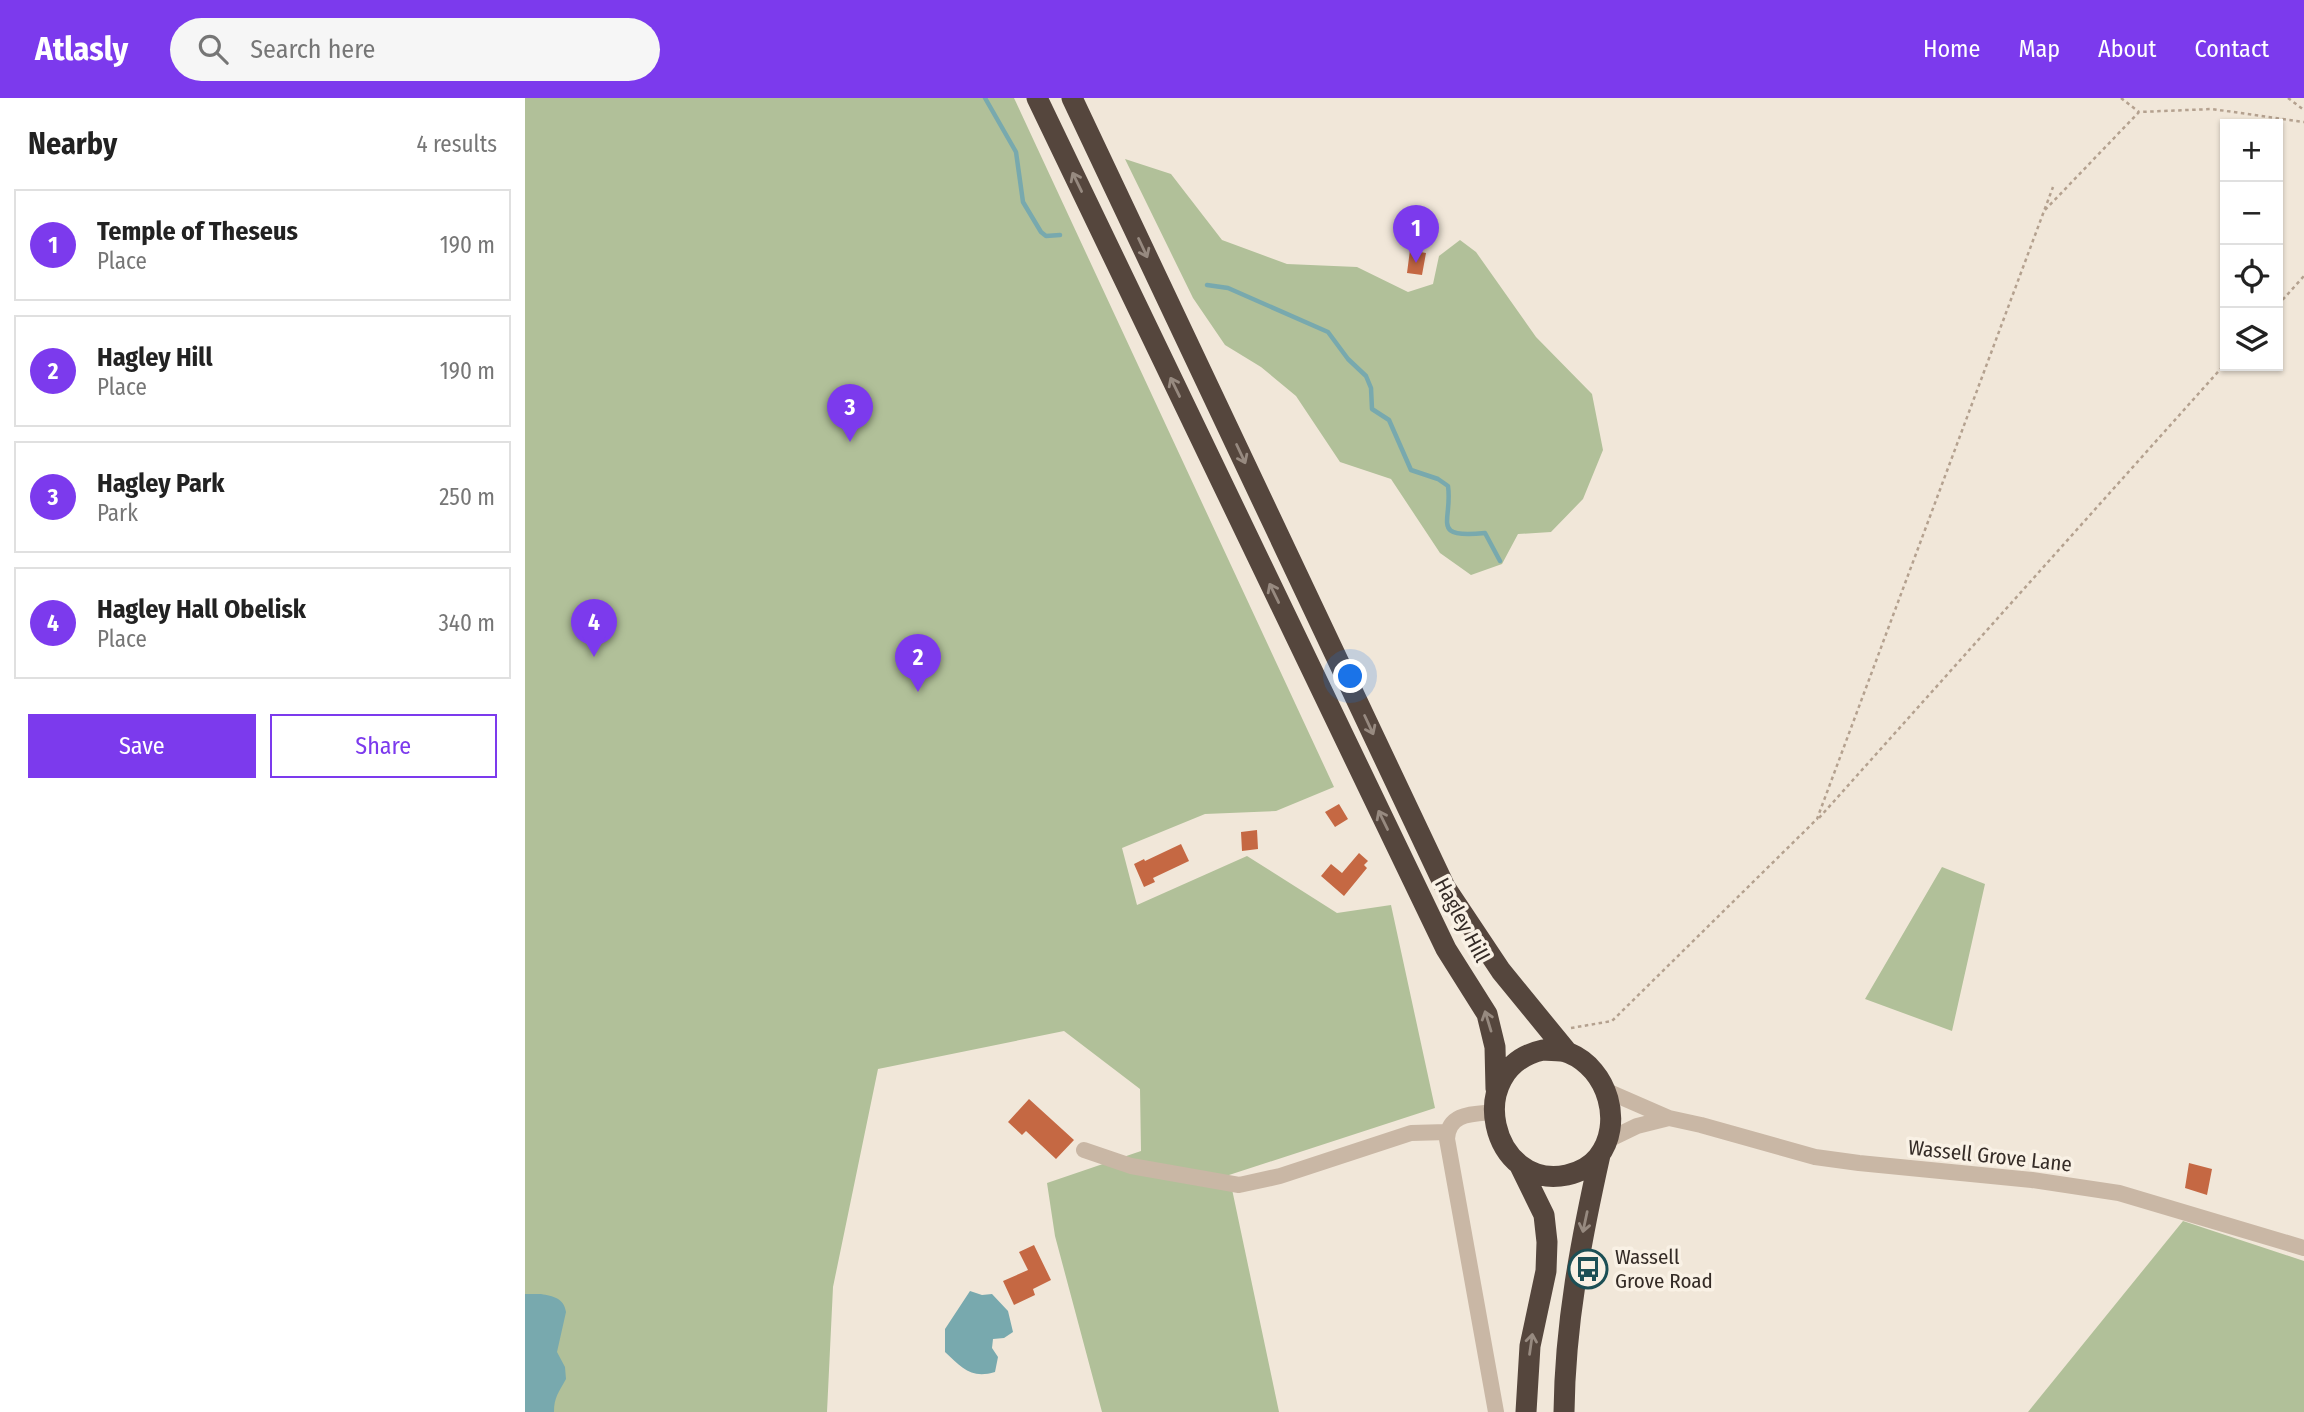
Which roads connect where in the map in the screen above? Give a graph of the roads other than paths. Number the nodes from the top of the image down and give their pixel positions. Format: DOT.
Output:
graph roads {
  1 [pos="1037,98"];
  2 [pos="1072,98"];
  3 [pos="1568,1053"];
  4 [pos="1496,1089"];
  5 [pos="1607,1091"];
  6 [pos="1495,1112"];
  7 [pos="1669,1118"];
  8 [pos="1447,1132"];
  9 [pos="1604,1147"];
  10 [pos="1084,1150"];
  11 [pos="1520,1166"];
  12 [pos="2304,1248"];
  13 [pos="1496,1412"];
  14 [pos="1526,1412"];
  15 [pos="1563,1412"];
  4 -- 1 [label="highway, Hagley Hill, one-way"];
  2 -- 3 [label="highway, Hagley Hill, one-way"];
  3 -- 4 [label="highway"];
  3 -- 5 [label="highway"];
  4 -- 6 [label="highway"];
  5 -- 7 [label="street, Wassell Grove Lane"];
  5 -- 9 [label="highway"];
  6 -- 8 [label="street"];
  6 -- 11 [label="highway"];
  7 -- 9 [label="street, Wassell Grove Lane"];
  7 -- 12 [label="street, Wassell Grove Lane"];
  8 -- 10 [label="street"];
  8 -- 13 [label="street"];
  9 -- 11 [label="highway"];
  9 -- 15 [label="highway, one-way"];
  14 -- 11 [label="highway, one-way"];
}
